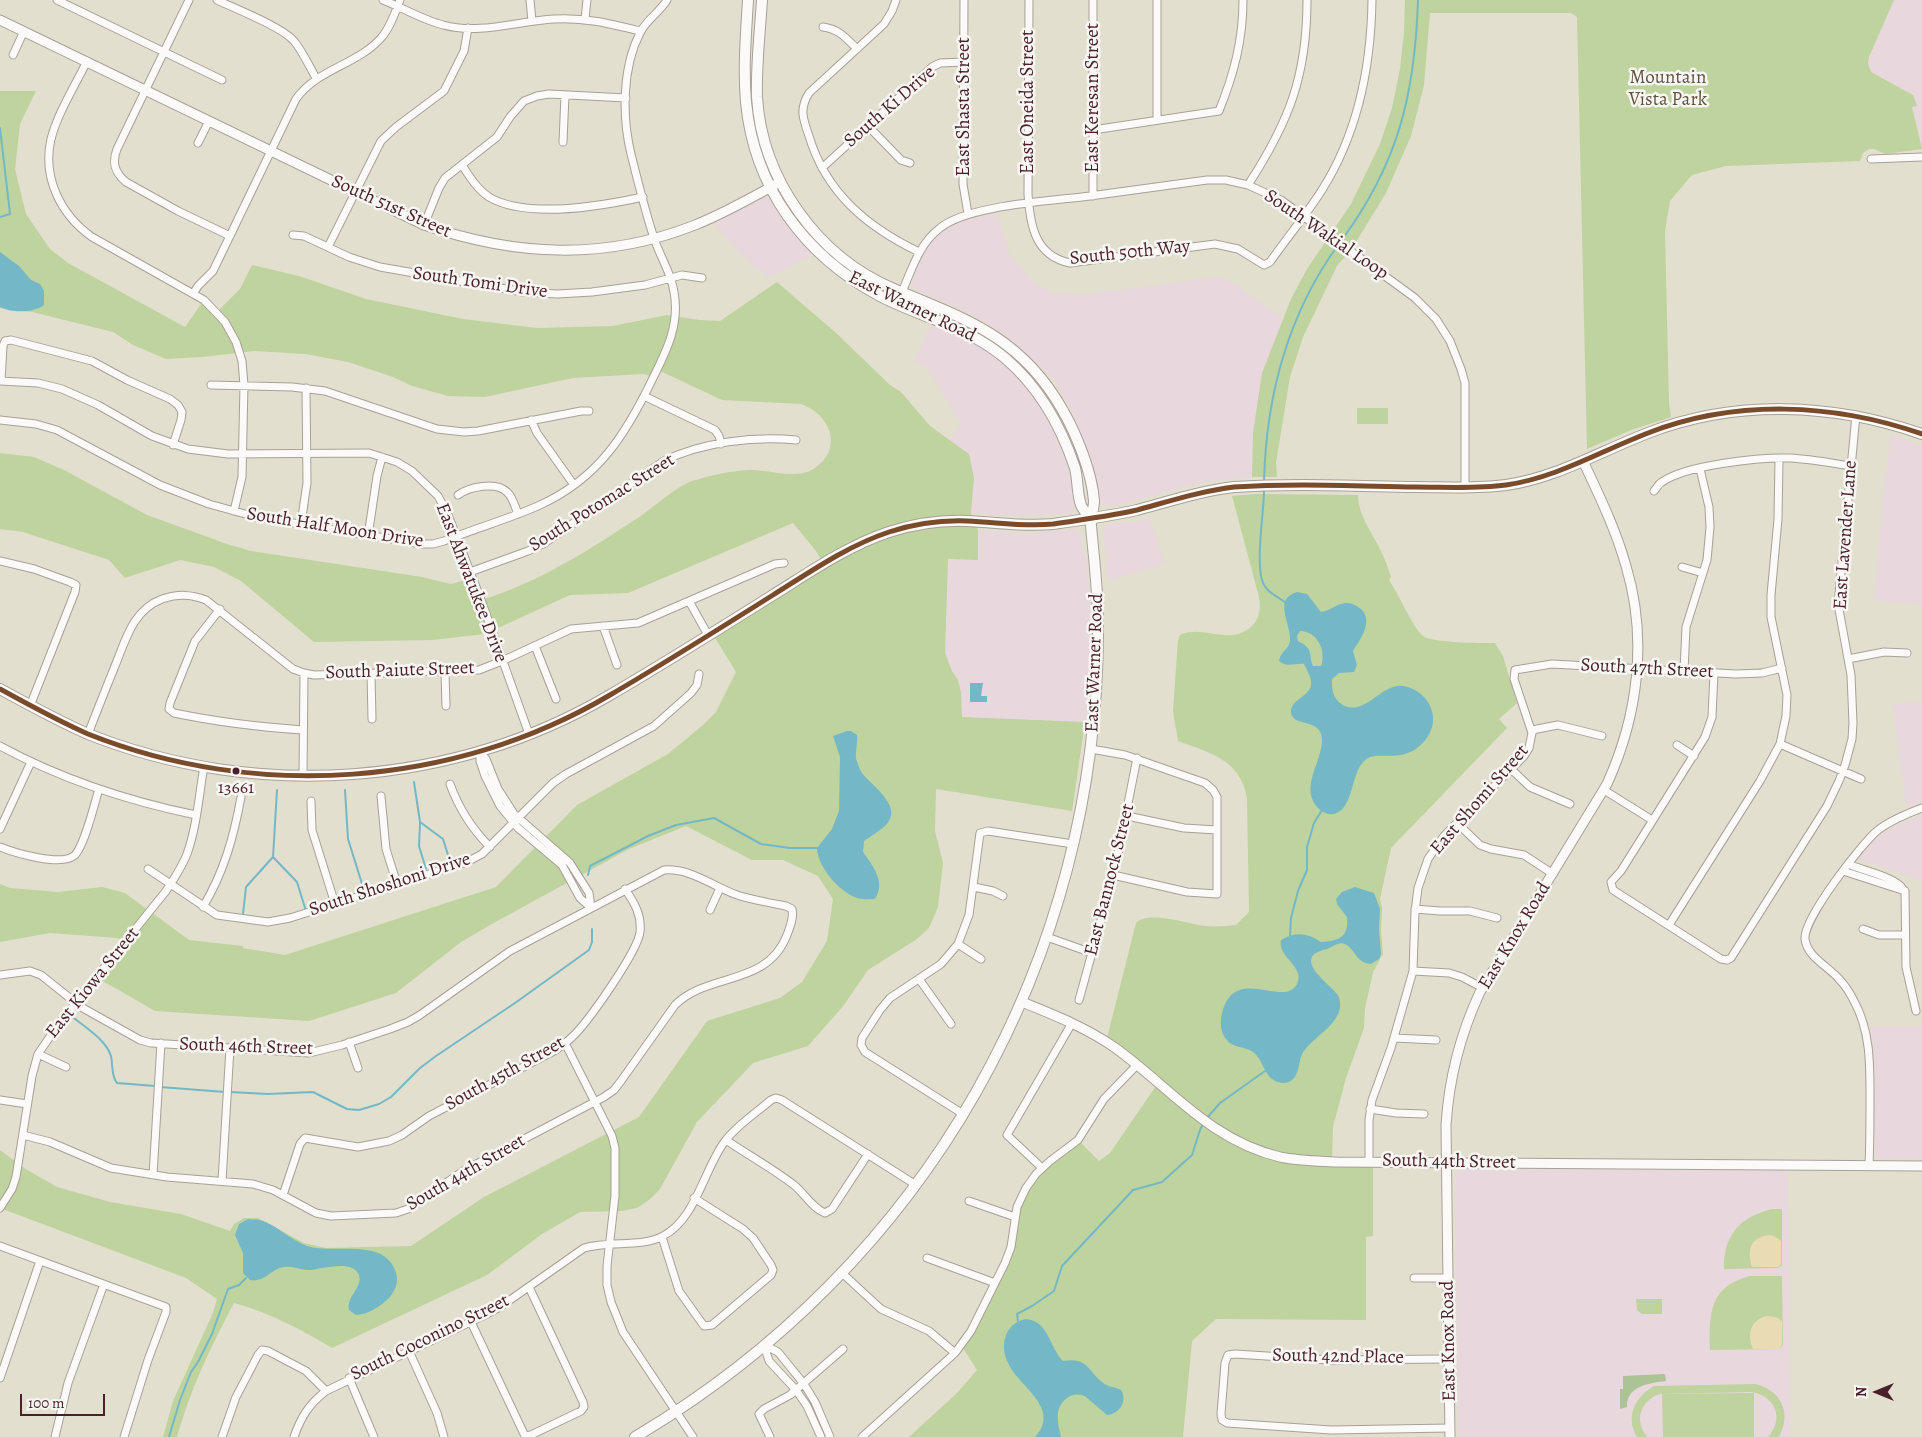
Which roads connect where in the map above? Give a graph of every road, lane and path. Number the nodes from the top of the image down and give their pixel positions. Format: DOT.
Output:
graph roads {
  1 [pos="57,0"];
  2 [pos="189,0"];
  3 [pos="217,0"];
  4 [pos="383,0"];
  5 [pos="530,0"];
  6 [pos="588,0"];
  7 [pos="667,0"];
  8 [pos="748,0"];
  9 [pos="762,0"];
  10 [pos="896,0"];
  11 [pos="964,0"];
  12 [pos="1029,0"];
  13 [pos="1093,0"];
  14 [pos="1157,0"];
  15 [pos="1243,0"];
  16 [pos="1307,0"];
  17 [pos="1372,0"];
  18 [pos="399,3"];
  19 [pos="585,19"];
  20 [pos="0,20"];
  21 [pos="532,21"];
  22 [pos="824,27"];
  23 [pos="468,28"];
  24 [pos="24,31"];
  25 [pos="640,31"];
  26 [pos="857,48"];
  27 [pos="164,52"];
  28 [pos="13,55"];
  29 [pos="87,61"];
  30 [pos="964,62"];
  31 [pos="316,78"];
  32 [pos="222,80"];
  33 [pos="757,88"];
  34 [pos="745,89"];
  35 [pos="146,90"];
  36 [pos="565,95"];
  37 [pos="626,98"];
  38 [pos="1157,120"];
  39 [pos="209,121"];
  40 [pos="868,126"];
  41 [pos="1093,130"];
  42 [pos="563,142"];
  43 [pos="198,143"];
  44 [pos="272,151"];
  45 [pos="1922,157"];
  46 [pos="1872,159"];
  47 [pos="910,163"];
  48 [pos="462,165"];
  49 [pos="822,168"];
  50 [pos="780,182"];
  51 [pos="1248,185"];
  52 [pos="770,188"];
  53 [pos="354,192"];
  54 [pos="1093,196"];
  55 [pos="643,198"];
  56 [pos="1029,204"];
  57 [pos="968,214"];
  58 [pos="1304,216"];
  59 [pos="424,225"];
  60 [pos="293,235"];
  61 [pos="230,236"];
  62 [pos="654,239"];
  63 [pos="328,247"];
  64 [pos="919,252"];
  65 [pos="671,278"];
  66 [pos="702,278"];
  67 [pos="902,292"];
  68 [pos="193,294"];
  69 [pos="897,303"];
  70 [pos="964,318"];
  71 [pos="960,329"];
  72 [pos="1,381"];
  73 [pos="211,385"];
  74 [pos="244,385"];
  75 [pos="306,388"];
  76 [pos="644,396"];
  77 [pos="589,411"];
  78 [pos="1856,415"];
  79 [pos="0,420"];
  80 [pos="531,420"];
  81 [pos="1922,434"];
  82 [pos="796,440"];
  83 [pos="721,444"];
  84 [pos="173,445"];
  85 [pos="243,454"];
  86 [pos="306,454"];
  87 [pos="382,457"];
  88 [pos="1779,459"];
  89 [pos="1583,461"];
  90 [pos="1851,466"];
  91 [pos="1700,469"];
  92 [pos="574,485"];
  93 [pos="1464,488"];
  94 [pos="1654,491"];
  95 [pos="458,495"];
  96 [pos="234,512"];
  97 [pos="518,514"];
  98 [pos="1090,518"];
  99 [pos="301,524"];
  100 [pos="368,536"];
  101 [pos="456,536"];
  102 [pos="0,562"];
  103 [pos="784,563"];
  104 [pos="1682,567"];
  105 [pos="470,572"];
  106 [pos="1703,573"];
  107 [pos="689,601"];
  108 [pos="220,609"];
  109 [pos="602,626"];
  110 [pos="708,635"];
  111 [pos="535,646"];
  112 [pos="1907,653"];
  113 [pos="1848,659"];
  114 [pos="502,661"];
  115 [pos="617,665"];
  116 [pos="1782,668"];
  117 [pos="1637,669"];
  118 [pos="1684,671"];
  119 [pos="445,672"];
  120 [pos="304,673"];
  121 [pos="371,673"];
  122 [pos="1514,673"];
  123 [pos="1714,673"];
  124 [pos="699,674"];
  125 [pos="0,689"];
  126 [pos="556,699"];
  127 [pos="30,706"];
  128 [pos="446,706"];
  129 [pos="372,720"];
  130 [pos="303,730"];
  131 [pos="1532,730"];
  132 [pos="88,734"];
  133 [pos="530,734"];
  134 [pos="1602,736"];
  135 [pos="1780,744"];
  136 [pos="1677,745"];
  137 [pos="0,746"];
  138 [pos="1091,750"];
  139 [pos="480,752"];
  140 [pos="1694,756"];
  141 [pos="1137,758"];
  142 [pos="31,762"];
  143 [pos="204,766"];
  144 [pos="1511,769"];
  145 [pos="1842,772"];
  146 [pos="303,776"];
  147 [pos="1861,779"];
  148 [pos="450,784"];
  149 [pos="99,789"];
  150 [pos="1604,790"];
  151 [pos="381,796"];
  152 [pos="241,797"];
  153 [pos="311,801"];
  154 [pos="1570,804"];
  155 [pos="1922,808"];
  156 [pos="196,815"];
  157 [pos="1126,816"];
  158 [pos="1652,820"];
  159 [pos="516,821"];
  160 [pos="1457,823"];
  161 [pos="0,829"];
  162 [pos="1217,830"];
  163 [pos="1074,844"];
  164 [pos="0,847"];
  165 [pos="490,847"];
  166 [pos="1848,864"];
  167 [pos="148,869"];
  168 [pos="1843,871"];
  169 [pos="1553,874"];
  170 [pos="1114,875"];
  171 [pos="171,884"];
  172 [pos="397,884"];
  173 [pos="974,887"];
  174 [pos="720,888"];
  175 [pos="625,889"];
  176 [pos="1905,891"];
  177 [pos="1003,896"];
  178 [pos="335,904"];
  179 [pos="203,907"];
  180 [pos="591,908"];
  181 [pos="1416,909"];
  182 [pos="710,910"];
  183 [pos="1497,918"];
  184 [pos="1669,925"];
  185 [pos="1863,930"];
  186 [pos="1905,935"];
  187 [pos="1046,937"];
  188 [pos="958,944"];
  189 [pos="1092,953"];
  190 [pos="981,959"];
  191 [pos="1413,971"];
  192 [pos="0,975"];
  193 [pos="919,979"];
  194 [pos="1483,988"];
  195 [pos="1079,1000"];
  196 [pos="1022,1002"];
  197 [pos="76,1003"];
  198 [pos="1916,1010"];
  199 [pos="1072,1023"];
  200 [pos="951,1024"];
  201 [pos="1394,1038"];
  202 [pos="1436,1040"];
  203 [pos="349,1042"];
  204 [pos="565,1043"];
  205 [pos="161,1044"];
  206 [pos="230,1048"];
  207 [pos="38,1054"];
  208 [pos="66,1066"];
  209 [pos="1136,1066"];
  210 [pos="358,1068"];
  211 [pos="0,1100"];
  212 [pos="595,1103"];
  213 [pos="27,1104"];
  214 [pos="1370,1109"];
  215 [pos="964,1114"];
  216 [pos="1424,1114"];
  217 [pos="22,1135"];
  218 [pos="726,1140"];
  219 [pos="868,1154"];
  220 [pos="1369,1161"];
  221 [pos="1446,1162"];
  222 [pos="1869,1165"];
  223 [pos="1922,1166"];
  224 [pos="1042,1168"];
  225 [pos="153,1175"];
  226 [pos="222,1181"];
  227 [pos="916,1185"];
  228 [pos="283,1195"];
  229 [pos="694,1198"];
  230 [pos="968,1201"];
  231 [pos="0,1208"];
  232 [pos="1015,1217"];
  233 [pos="662,1237"];
  234 [pos="609,1243"];
  235 [pos="0,1246"];
  236 [pos="927,1258"];
  237 [pos="40,1261"];
  238 [pos="842,1273"];
  239 [pos="1414,1278"];
  240 [pos="1448,1278"];
  241 [pos="995,1283"];
  242 [pos="104,1284"];
  243 [pos="530,1286"];
  244 [pos="471,1322"];
  245 [pos="764,1346"];
  246 [pos="844,1349"];
  247 [pos="409,1351"];
  248 [pos="955,1353"];
  249 [pos="1449,1359"];
  250 [pos="0,1378"];
  251 [pos="350,1378"];
  252 [pos="800,1387"];
  253 [pos="326,1391"];
  254 [pos="677,1412"];
  255 [pos="1450,1433"];
  256 [pos="56,1437"];
  257 [pos="124,1437"];
  258 [pos="222,1437"];
  259 [pos="294,1437"];
  260 [pos="374,1437"];
  261 [pos="444,1437"];
  262 [pos="635,1437"];
  263 [pos="693,1437"];
  264 [pos="770,1437"];
  265 [pos="821,1437"];
  266 [pos="830,1437"];
  267 [pos="862,1437"];
  1 -- 27 [label="street"];
  2 -- 27 [label="street"];
  3 -- 31 [label="street"];
  4 -- 18 [label="street"];
  5 -- 21 [label="street"];
  6 -- 19 [label="street"];
  7 -- 25 [label="street"];
  8 -- 34 [label="main road, East Warner Road"];
  9 -- 33 [label="main road, East Warner Road"];
  10 -- 26 [label="street"];
  11 -- 30 [label="street, East Shasta Street"];
  12 -- 56 [label="street, East Oneida Street"];
  13 -- 41 [label="street, East Keresan Street"];
  14 -- 38 [label="street"];
  15 -- 38 [label="street"];
  16 -- 51 [label="street"];
  17 -- 58 [label="street"];
  18 -- 23 [label="street"];
  18 -- 31 [label="street"];
  19 -- 21 [label="street"];
  19 -- 25 [label="street"];
  20 -- 24 [label="street, South 51st Street"];
  21 -- 23 [label="street"];
  22 -- 26 [label="street"];
  23 -- 53 [label="street"];
  24 -- 28 [label="street"];
  24 -- 29 [label="street, South 51st Street"];
  25 -- 37 [label="street, South Half Moon Drive"];
  26 -- 49 [label="street"];
  27 -- 32 [label="street"];
  27 -- 35 [label="street"];
  29 -- 35 [label="street, South 51st Street"];
  29 -- 68 [label="street"];
  30 -- 40 [label="street, South Ki Drive"];
  30 -- 57 [label="street, East Shasta Street"];
  31 -- 44 [label="street"];
  33 -- 34 [label="main road"];
  33 -- 50 [label="main road, East Warner Road"];
  34 -- 52 [label="main road, East Warner Road"];
  35 -- 39 [label="street, South 51st Street"];
  35 -- 61 [label="street"];
  36 -- 37 [label="street"];
  36 -- 42 [label="street"];
  36 -- 48 [label="street"];
  37 -- 55 [label="street, South Half Moon Drive"];
  38 -- 41 [label="street"];
  39 -- 43 [label="street"];
  39 -- 44 [label="street, South 51st Street"];
  40 -- 47 [label="street"];
  40 -- 49 [label="street, South Ki Drive"];
  41 -- 54 [label="street, East Keresan Street"];
  44 -- 53 [label="street, South 51st Street"];
  44 -- 61 [label="street"];
  45 -- 46 [label="street"];
  48 -- 55 [label="street"];
  48 -- 59 [label="street"];
  49 -- 64 [label="street"];
  50 -- 52 [label="street, South 51st Street"];
  50 -- 67 [label="main road, East Warner Road"];
  51 -- 54 [label="street, South Wakial Loop"];
  51 -- 58 [label="street, South Wakial Loop"];
  52 -- 62 [label="street, South 51st Street"];
  52 -- 69 [label="main road, East Warner Road"];
  53 -- 59 [label="street, South 51st Street"];
  53 -- 63 [label="street"];
  54 -- 56 [label="street, South Wakial Loop"];
  55 -- 62 [label="street, South Half Moon Drive"];
  56 -- 57 [label="street, South Wakial Loop"];
  56 -- 58 [label="street, South 50th Way"];
  57 -- 64 [label="street, South Wakial Loop"];
  58 -- 93 [label="street, South Wakial Loop"];
  59 -- 62 [label="street, South 51st Street"];
  60 -- 63 [label="street, South Tomi Drive"];
  61 -- 68 [label="street"];
  62 -- 65 [label="street, South Half Moon Drive"];
  63 -- 65 [label="street, South Tomi Drive"];
  64 -- 67 [label="street, South Wakial Loop"];
  65 -- 66 [label="street, South Tomi Drive"];
  65 -- 76 [label="street, South Half Moon Drive"];
  67 -- 69 [label="street, South Wakial Loop"];
  67 -- 70 [label="main road, East Warner Road"];
  68 -- 74 [label="street"];
  69 -- 71 [label="main road, East Warner Road"];
  70 -- 71 [label="main road"];
  70 -- 98 [label="main road, East Warner Road"];
  71 -- 98 [label="main road, East Warner Road"];
  72 -- 84 [label="street, East Ahwatukee Drive"];
  72 -- 84 [label="street"];
  73 -- 74 [label="street"];
  74 -- 75 [label="street"];
  74 -- 85 [label="street"];
  75 -- 80 [label="street"];
  75 -- 86 [label="street"];
  76 -- 83 [label="street"];
  76 -- 92 [label="street, South Half Moon Drive"];
  77 -- 80 [label="street"];
  78 -- 81 [label="main road"];
  78 -- 89 [label="main road"];
  78 -- 90 [label="street, East Lavender Lane"];
  79 -- 96 [label="street, South Half Moon Drive"];
  80 -- 92 [label="street"];
  82 -- 83 [label="street, South Potomac Street"];
  83 -- 105 [label="street, South Potomac Street"];
  84 -- 85 [label="street, East Ahwatukee Drive"];
  85 -- 86 [label="street, East Ahwatukee Drive"];
  85 -- 96 [label="street"];
  86 -- 87 [label="street, East Ahwatukee Drive"];
  86 -- 99 [label="street"];
  87 -- 100 [label="street"];
  87 -- 101 [label="street, East Ahwatukee Drive"];
  88 -- 90 [label="street"];
  88 -- 91 [label="street"];
  88 -- 116 [label="street"];
  89 -- 93 [label="main road"];
  89 -- 117 [label="street, East Knox Road"];
  90 -- 113 [label="street, East Lavender Lane"];
  91 -- 94 [label="street"];
  91 -- 106 [label="street"];
  92 -- 97 [label="street, South Half Moon Drive"];
  93 -- 98 [label="main road"];
  95 -- 97 [label="street"];
  96 -- 99 [label="street, South Half Moon Drive"];
  97 -- 101 [label="street, South Half Moon Drive"];
  98 -- 110 [label="main road"];
  98 -- 138 [label="main road, East Warner Road"];
  99 -- 100 [label="street, South Half Moon Drive"];
  100 -- 101 [label="street, South Half Moon Drive"];
  101 -- 105 [label="street, East Ahwatukee Drive"];
  102 -- 127 [label="street"];
  103 -- 107 [label="street, South Paiute Street"];
  104 -- 106 [label="street"];
  105 -- 114 [label="street, East Ahwatukee Drive"];
  106 -- 118 [label="street"];
  107 -- 109 [label="street, South Paiute Street"];
  107 -- 110 [label="street"];
  108 -- 120 [label="street, South Paiute Street"];
  108 -- 130 [label="street"];
  108 -- 132 [label="street, South Paiute Street"];
  109 -- 111 [label="street, South Paiute Street"];
  109 -- 115 [label="street"];
  110 -- 133 [label="main road"];
  111 -- 114 [label="street, South Paiute Street"];
  111 -- 126 [label="street"];
  112 -- 113 [label="street"];
  113 -- 145 [label="street, East Lavender Lane"];
  114 -- 119 [label="street, South Paiute Street"];
  114 -- 133 [label="street, East Ahwatukee Drive"];
  116 -- 123 [label="street, South 47th Street"];
  116 -- 135 [label="street"];
  117 -- 118 [label="street, South 47th Street"];
  117 -- 122 [label="street, South 47th Street"];
  117 -- 150 [label="street, East Knox Road"];
  118 -- 123 [label="street, South 47th Street"];
  119 -- 121 [label="street, South Paiute Street"];
  119 -- 128 [label="street"];
  120 -- 121 [label="street, South Paiute Street"];
  120 -- 130 [label="street"];
  121 -- 129 [label="street"];
  122 -- 131 [label="street, East Shomi Street"];
  123 -- 140 [label="street"];
  124 -- 159 [label="street, South Shoshoni Drive"];
  125 -- 127 [label="main road"];
  127 -- 132 [label="main road"];
  130 -- 146 [label="street"];
  131 -- 134 [label="street"];
  131 -- 144 [label="street, East Shomi Street"];
  132 -- 143 [label="main road"];
  133 -- 139 [label="main road"];
  135 -- 145 [label="street"];
  135 -- 184 [label="street"];
  136 -- 140 [label="street"];
  137 -- 142 [label="street"];
  138 -- 141 [label="street"];
  138 -- 163 [label="main road, East Warner Road"];
  139 -- 146 [label="main road"];
  139 -- 159 [label="street"];
  140 -- 158 [label="street"];
  141 -- 157 [label="street, East Bannock Street"];
  141 -- 162 [label="street"];
  142 -- 149 [label="street"];
  142 -- 161 [label="street"];
  143 -- 146 [label="main road"];
  143 -- 156 [label="street, East Kiowa Street"];
  144 -- 154 [label="street"];
  144 -- 160 [label="street, East Shomi Street"];
  145 -- 147 [label="street"];
  145 -- 184 [label="street, East Lavender Lane"];
  148 -- 165 [label="street"];
  149 -- 156 [label="street"];
  149 -- 164 [label="street"];
  150 -- 158 [label="street"];
  150 -- 169 [label="street, East Knox Road"];
  151 -- 172 [label="street"];
  152 -- 179 [label="street"];
  153 -- 178 [label="street"];
  155 -- 166 [label="street"];
  156 -- 171 [label="street, East Kiowa Street"];
  157 -- 162 [label="street"];
  157 -- 170 [label="street, East Bannock Street"];
  158 -- 184 [label="street"];
  159 -- 165 [label="street, South Shoshoni Drive"];
  159 -- 180 [label="street"];
  160 -- 169 [label="street"];
  160 -- 181 [label="street, East Shomi Street"];
  162 -- 170 [label="street"];
  163 -- 173 [label="street"];
  163 -- 187 [label="main road, East Warner Road"];
  165 -- 172 [label="street, South Shoshoni Drive"];
  166 -- 168 [label="street"];
  166 -- 176 [label="street"];
  167 -- 171 [label="street, South Shoshoni Drive"];
  168 -- 176 [label="street"];
  168 -- 222 [label="street"];
  169 -- 194 [label="street, East Knox Road"];
  170 -- 189 [label="street, East Bannock Street"];
  171 -- 179 [label="street, South Shoshoni Drive"];
  171 -- 197 [label="street, East Kiowa Street"];
  172 -- 178 [label="street, South Shoshoni Drive"];
  173 -- 177 [label="street"];
  173 -- 188 [label="street"];
  174 -- 175 [label="street, South 46th Street"];
  174 -- 182 [label="street"];
  174 -- 212 [label="street, South 44th Street"];
  175 -- 180 [label="street, South 46th Street"];
  175 -- 204 [label="street, South 45th Street"];
  176 -- 186 [label="street"];
  178 -- 179 [label="street, South Shoshoni Drive"];
  180 -- 203 [label="street, South 46th Street"];
  181 -- 183 [label="street"];
  181 -- 191 [label="street, East Shomi Street"];
  185 -- 186 [label="street"];
  186 -- 198 [label="street"];
  187 -- 189 [label="street"];
  187 -- 196 [label="main road, East Warner Road"];
  188 -- 190 [label="street"];
  188 -- 193 [label="street"];
  189 -- 195 [label="street, East Bannock Street"];
  191 -- 194 [label="street"];
  191 -- 201 [label="street, East Shomi Street"];
  192 -- 197 [label="street, South 46th Street"];
  193 -- 200 [label="street"];
  193 -- 215 [label="street"];
  194 -- 221 [label="street, East Knox Road"];
  196 -- 199 [label="street, South 44th Street"];
  196 -- 215 [label="main road, East Warner Road"];
  197 -- 205 [label="street, South 46th Street"];
  197 -- 207 [label="street, East Kiowa Street"];
  199 -- 209 [label="street, South 44th Street"];
  199 -- 224 [label="street"];
  201 -- 202 [label="street"];
  201 -- 214 [label="street, East Shomi Street"];
  203 -- 206 [label="street, South 46th Street"];
  203 -- 210 [label="street"];
  204 -- 212 [label="street"];
  204 -- 228 [label="street, South 45th Street"];
  205 -- 206 [label="street, South 46th Street"];
  205 -- 225 [label="street"];
  206 -- 226 [label="street"];
  207 -- 208 [label="street"];
  207 -- 213 [label="street, East Kiowa Street"];
  209 -- 220 [label="street, South 44th Street"];
  209 -- 224 [label="street"];
  211 -- 213 [label="street"];
  212 -- 228 [label="street, South 44th Street"];
  212 -- 234 [label="street"];
  213 -- 217 [label="street, East Kiowa Street"];
  214 -- 216 [label="street"];
  214 -- 220 [label="street, East Shomi Street"];
  215 -- 227 [label="main road, East Warner Road"];
  217 -- 225 [label="street, South 44th Street"];
  217 -- 231 [label="street, East Kiowa Street"];
  218 -- 219 [label="street"];
  218 -- 219 [label="street"];
  218 -- 229 [label="street"];
  219 -- 227 [label="street"];
  220 -- 221 [label="street, South 44th Street"];
  221 -- 222 [label="street, South 44th Street"];
  221 -- 240 [label="street, East Knox Road"];
  222 -- 223 [label="street, South 44th Street"];
  224 -- 232 [label="street"];
  225 -- 226 [label="street, South 44th Street"];
  226 -- 228 [label="street, South 44th Street"];
  227 -- 238 [label="main road, East Warner Road"];
  229 -- 233 [label="street"];
  229 -- 233 [label="street"];
  230 -- 232 [label="street"];
  232 -- 241 [label="street"];
  233 -- 234 [label="street, South Coconino Street"];
  234 -- 243 [label="street, South Coconino Street"];
  234 -- 254 [label="street"];
  235 -- 237 [label="street"];
  236 -- 241 [label="street"];
  237 -- 242 [label="street"];
  237 -- 250 [label="street"];
  238 -- 245 [label="main road, East Warner Road"];
  238 -- 248 [label="street"];
  239 -- 240 [label="street"];
  240 -- 249 [label="street, East Knox Road"];
  241 -- 248 [label="street"];
  242 -- 256 [label="street"];
  242 -- 257 [label="street"];
  243 -- 244 [label="street, South Coconino Street"];
  243 -- 244 [label="street"];
  244 -- 247 [label="street, South Coconino Street"];
  245 -- 252 [label="street"];
  245 -- 252 [label="street"];
  245 -- 254 [label="main road, East Warner Road"];
  246 -- 252 [label="street"];
  247 -- 251 [label="street, South Coconino Street"];
  247 -- 261 [label="street"];
  248 -- 267 [label="street"];
  249 -- 255 [label="street, East Knox Road"];
  249 -- 255 [label="street, South 42nd Place"];
  251 -- 253 [label="street, South Coconino Street"];
  251 -- 260 [label="street"];
  252 -- 264 [label="street"];
  252 -- 265 [label="street"];
  252 -- 266 [label="street"];
  253 -- 258 [label="street"];
  253 -- 259 [label="street, South Coconino Street"];
  254 -- 262 [label="main road, East Warner Road"];
  254 -- 263 [label="street"];
}
